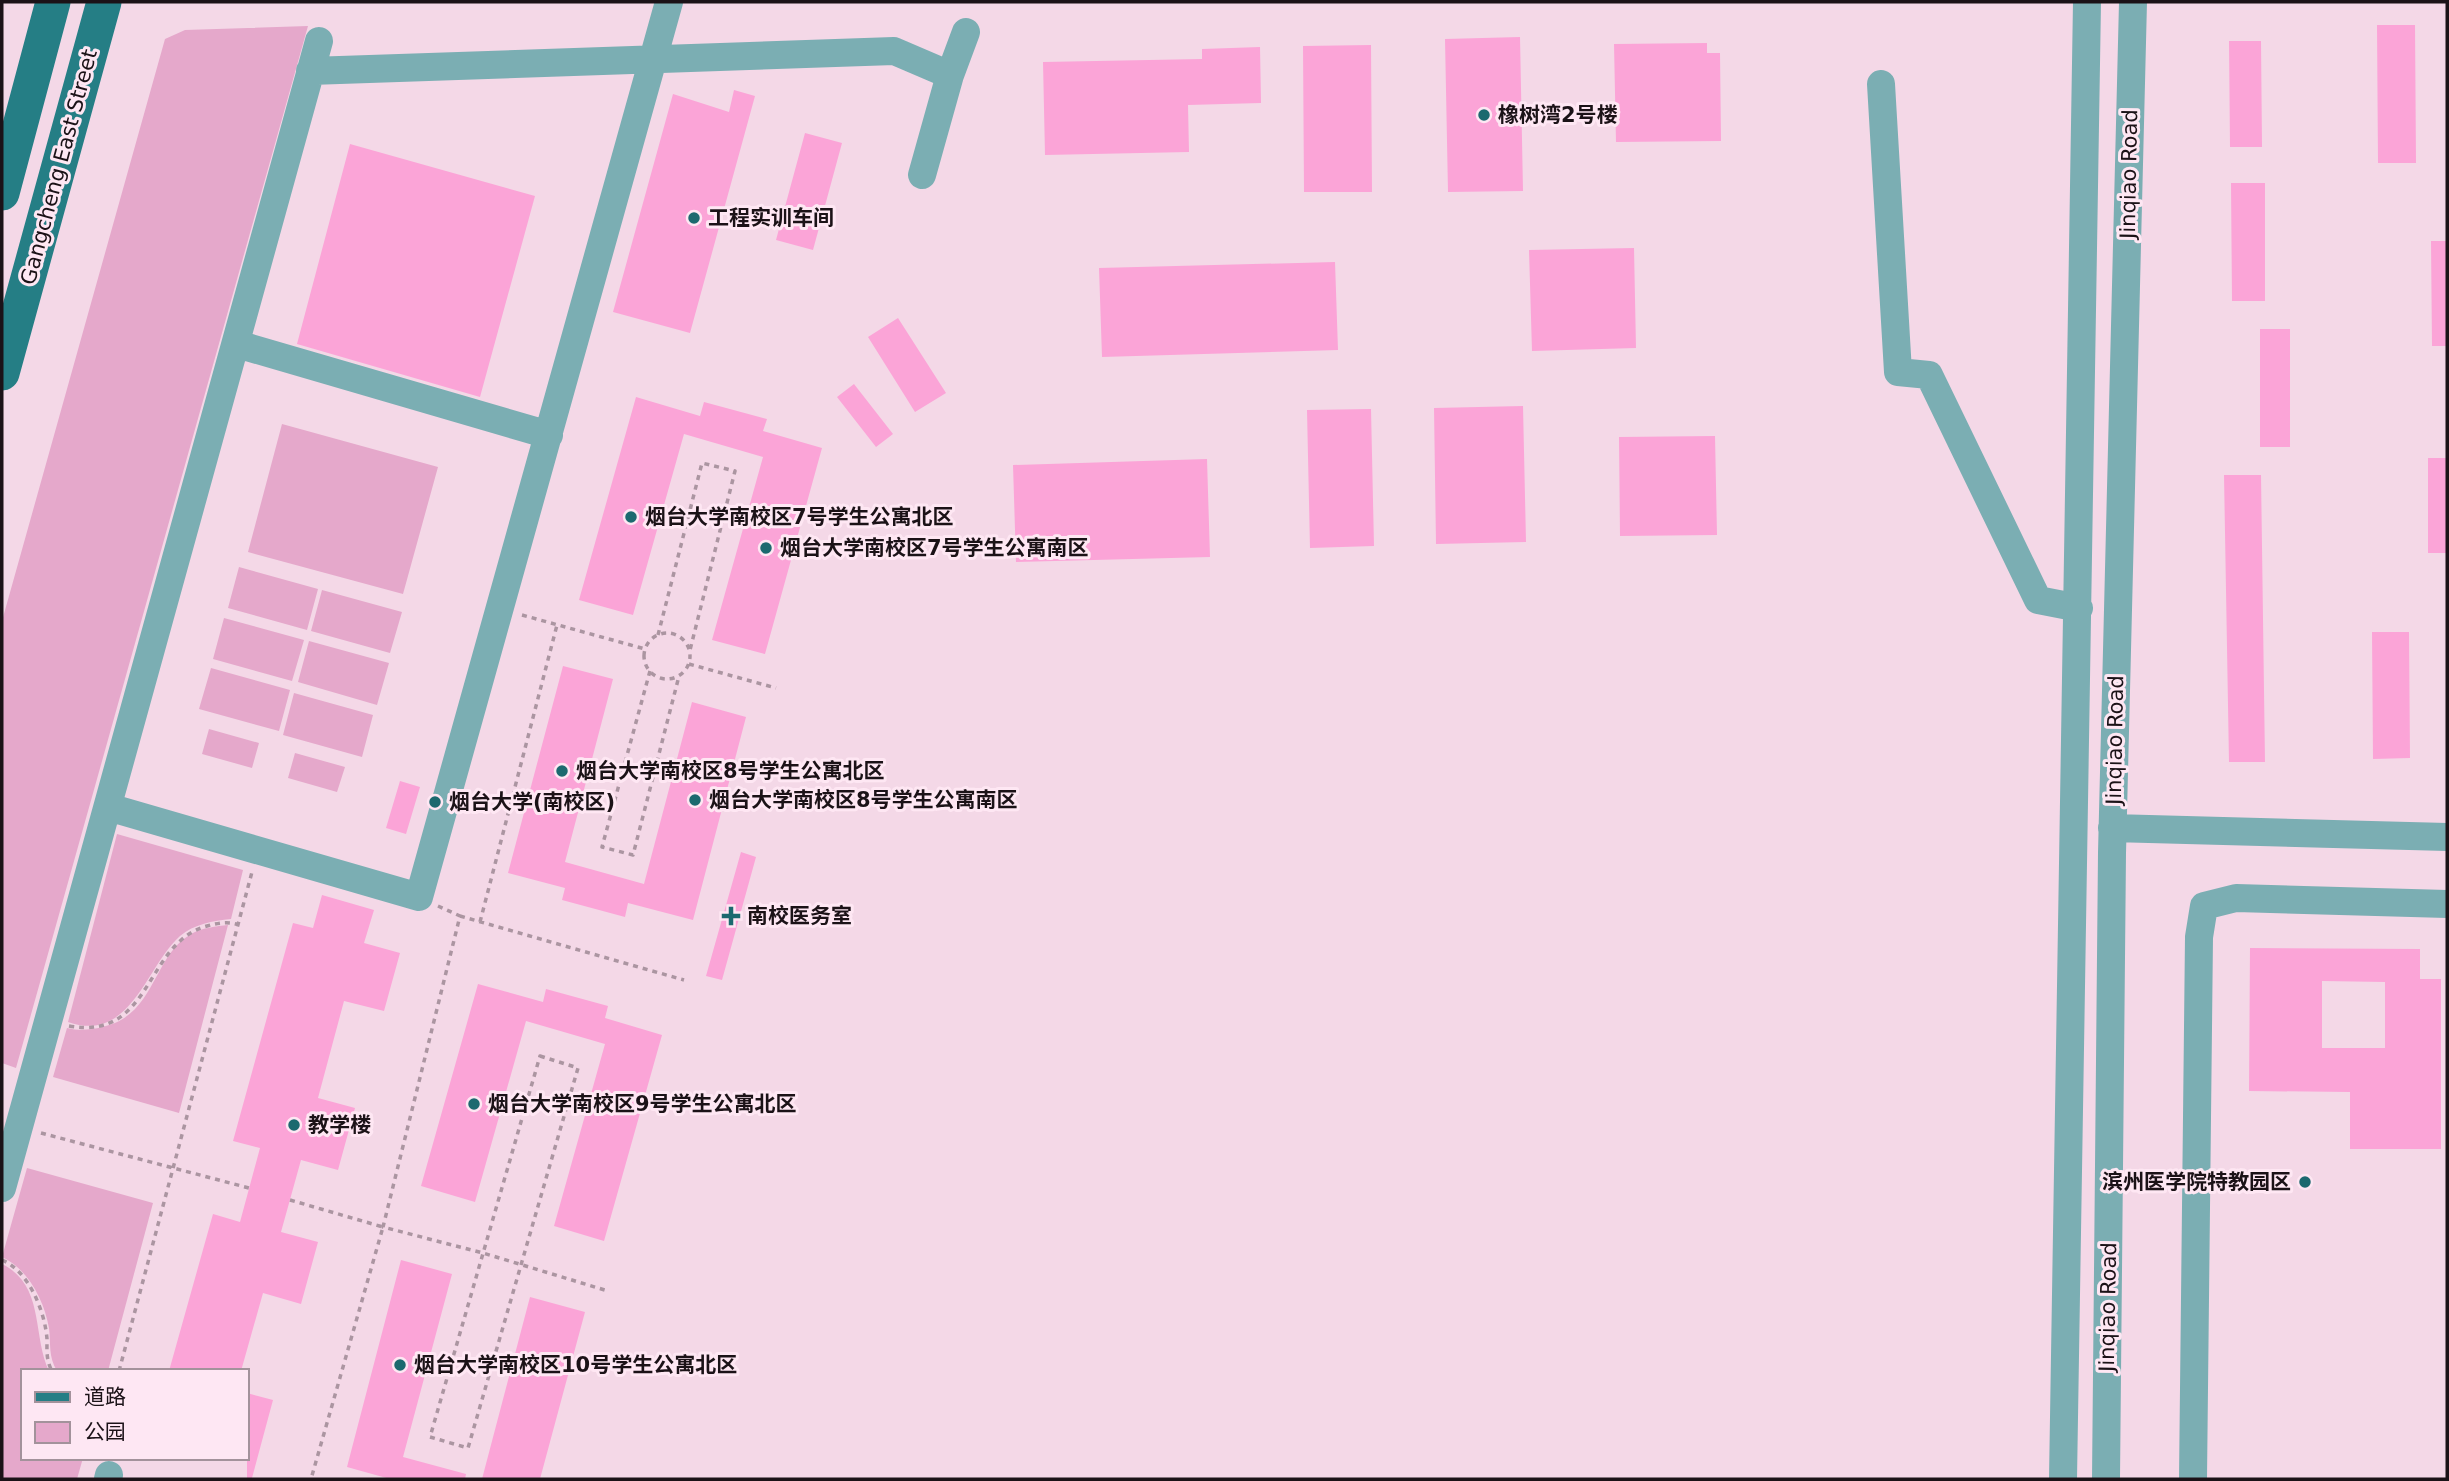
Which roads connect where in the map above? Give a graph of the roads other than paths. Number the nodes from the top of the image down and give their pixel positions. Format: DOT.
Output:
graph roads {
  1 [pos="53,2"];
  2 [pos="104,2"];
  3 [pos="668,2"];
  4 [pos="2087,2"];
  5 [pos="2133,2"];
  6 [pos="966,32"];
  7 [pos="318,41"];
  8 [pos="655,58"];
  9 [pos="310,71"];
  10 [pos="950,75"];
  11 [pos="1881,83"];
  12 [pos="922,175"];
  13 [pos="2,192"];
  14 [pos="237,344"];
  15 [pos="2,373"];
  16 [pos="549,435"];
  17 [pos="2079,608"];
  18 [pos="108,807"];
  19 [pos="2112,828"];
  20 [pos="2447,837"];
  21 [pos="2447,904"];
  22 [pos="10,1124"];
  23 [pos="2,1188"];
  24 [pos="2063,1479"];
  25 [pos="2106,1479"];
  26 [pos="2193,1479"];
  1 -- 13 [label="main road"];
  2 -- 15 [label="main road, Gangcheng East Street"];
  3 -- 8 [label="street"];
  4 -- 17 [label="street, Jinqiao Road"];
  5 -- 19 [label="street, Jinqiao Road"];
  6 -- 10 [label="street"];
  7 -- 9 [label="street"];
  8 -- 9 [label="street"];
  8 -- 10 [label="street"];
  8 -- 16 [label="street"];
  9 -- 14 [label="street"];
  10 -- 12 [label="street"];
  11 -- 17 [label="street"];
  14 -- 16 [label="street"];
  14 -- 18 [label="street"];
  16 -- 18 [label="street"];
  17 -- 24 [label="street, Jinqiao Road"];
  18 -- 22 [label="street"];
  19 -- 20 [label="street"];
  19 -- 25 [label="street, Jinqiao Road"];
  21 -- 26 [label="street"];
  22 -- 23 [label="street"];
}
